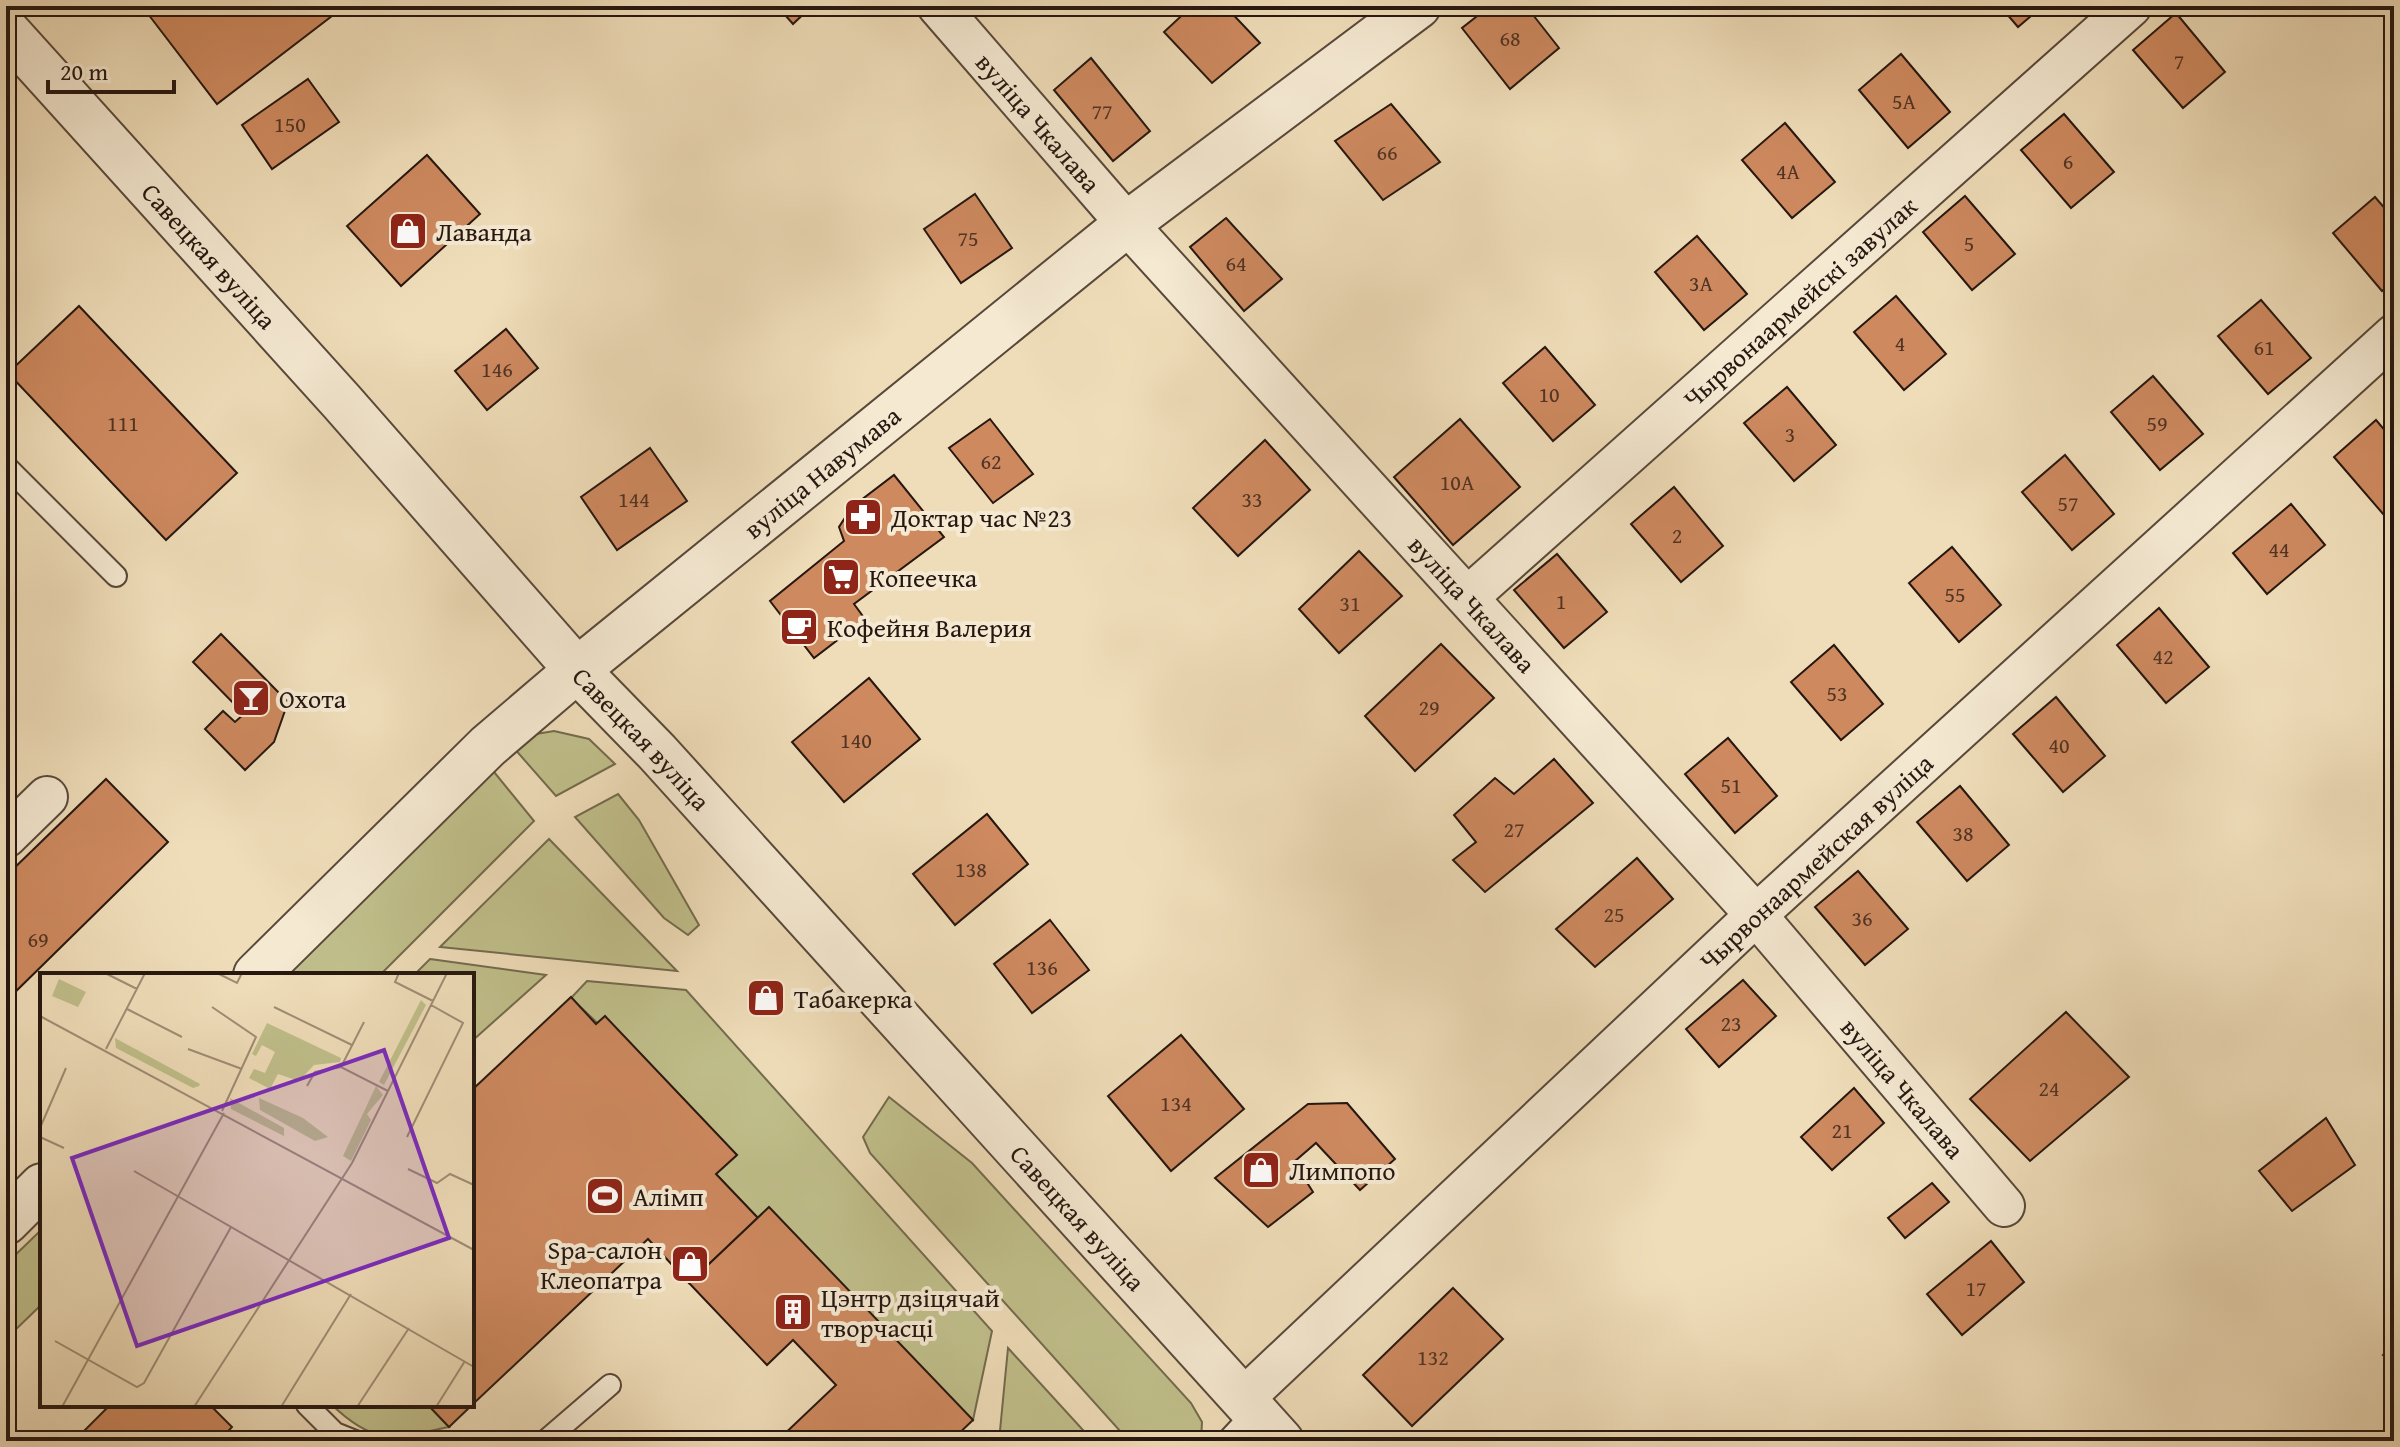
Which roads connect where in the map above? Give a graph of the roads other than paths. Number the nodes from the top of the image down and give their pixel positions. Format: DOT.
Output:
graph roads {
  1 [pos="938,6"];
  2 [pos="1418,6"];
  3 [pos="2131,6"];
  4 [pos="6,30"];
  5 [pos="1127,224"];
  6 [pos="2394,335"];
  7 [pos="6,466"];
  8 [pos="116,576"];
  9 [pos="1468,597"];
  10 [pos="577,670"];
  11 [pos="47,797"];
  12 [pos="6,837"];
  13 [pos="1756,915"];
  14 [pos="258,973"];
  15 [pos="40,1188"];
  16 [pos="2004,1206"];
  17 [pos="6,1222"];
  18 [pos="610,1385"];
  19 [pos="308,1407"];
  20 [pos="1252,1423"];
  21 [pos="331,1437"];
  22 [pos="355,1441"];
  23 [pos="545,1441"];
  1 -- 5 [label="street, вуліца Чкалава"];
  2 -- 5 [label="street, вуліца Навумава"];
  3 -- 9 [label="street, Чырвонаармейскі завулак"];
  4 -- 10 [label="street, Савецкая вуліца"];
  5 -- 9 [label="street, вуліца Чкалава"];
  5 -- 10 [label="street, вуліца Навумава"];
  6 -- 13 [label="street, Чырвонаармейская вуліца"];
  7 -- 8 [label="lane"];
  9 -- 13 [label="street, вуліца Чкалава"];
  10 -- 14 [label="street, вуліца Навумава"];
  10 -- 20 [label="street, Савецкая вуліца"];
  11 -- 12 [label="street"];
  13 -- 16 [label="street, вуліца Чкалава"];
  13 -- 20 [label="street, Чырвонаармейская вуліца"];
  15 -- 17 [label="street"];
  18 -- 23 [label="lane"];
  19 -- 21 [label="lane"];
  21 -- 22 [label="lane"];
}
